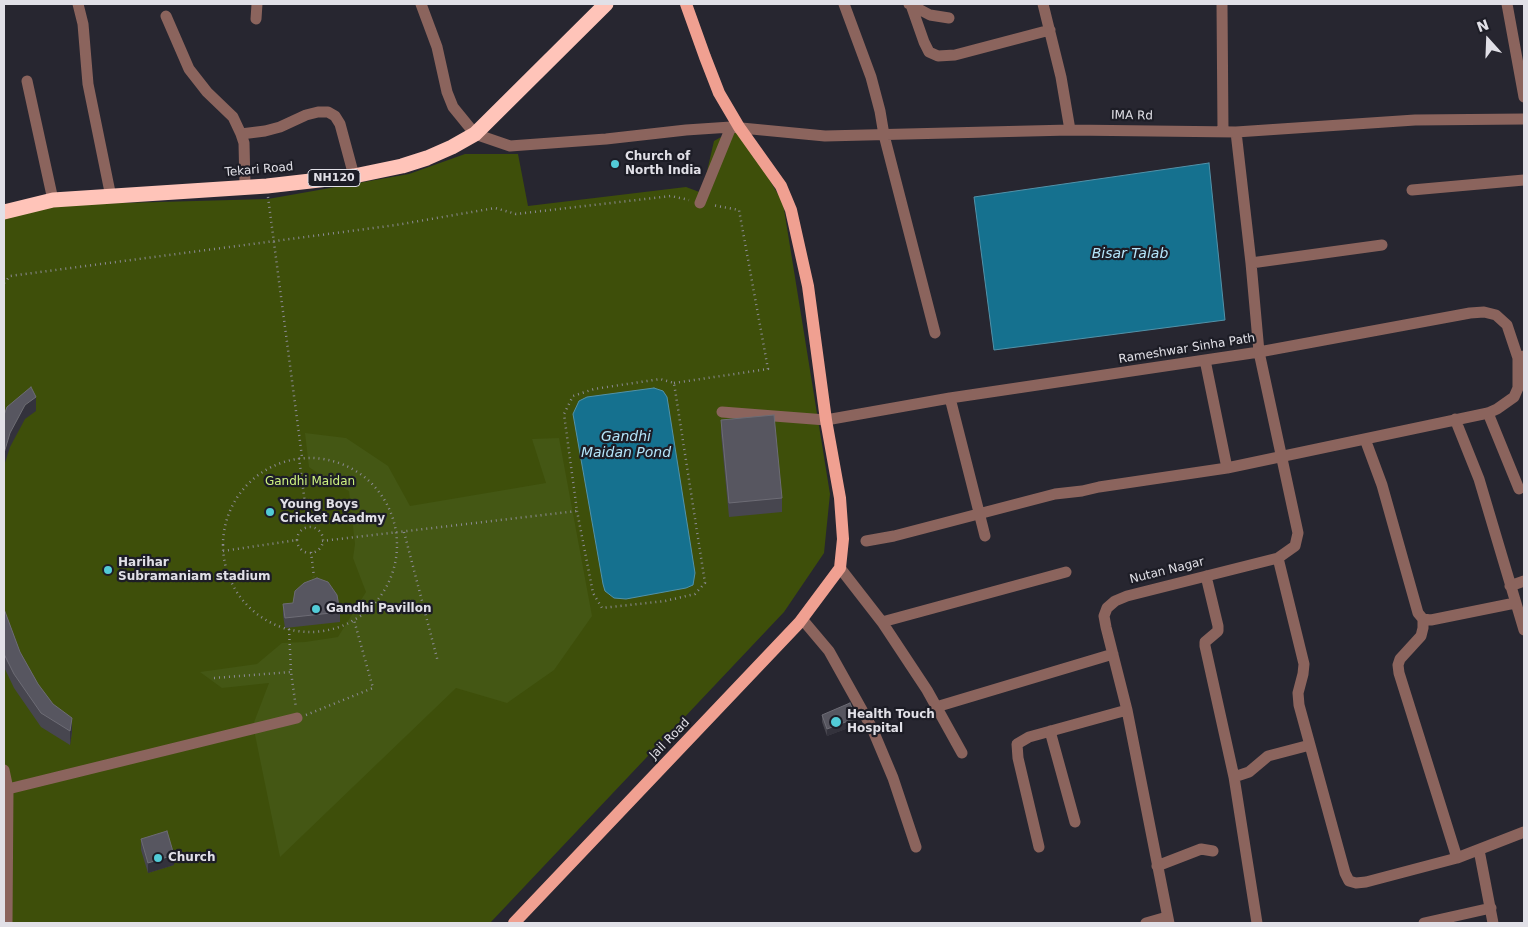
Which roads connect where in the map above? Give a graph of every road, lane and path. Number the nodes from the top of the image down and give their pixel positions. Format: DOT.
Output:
graph roads {
  1 [pos="78,4"];
  2 [pos="257,4"];
  3 [pos="421,4"];
  4 [pos="606,4"];
  5 [pos="686,4"];
  6 [pos="844,4"];
  7 [pos="910,4"];
  8 [pos="1043,4"];
  9 [pos="1222,4"];
  10 [pos="1507,4"];
  11 [pos="166,16"];
  12 [pos="949,18"];
  13 [pos="256,19"];
  14 [pos="1050,30"];
  15 [pos="27,81"];
  16 [pos="1524,97"];
  17 [pos="1524,119"];
  18 [pos="735,127"];
  19 [pos="1070,130"];
  20 [pos="1223,131"];
  21 [pos="1236,132"];
  22 [pos="241,134"];
  23 [pos="475,134"];
  24 [pos="884,135"];
  25 [pos="354,176"];
  26 [pos="1524,180"];
  27 [pos="245,186"];
  28 [pos="267,186"];
  29 [pos="1412,190"];
  30 [pos="111,197"];
  31 [pos="53,200"];
  32 [pos="700,203"];
  33 [pos="4,212"];
  34 [pos="273,241"];
  35 [pos="1382,245"];
  36 [pos="1252,263"];
  37 [pos="4,283"];
  38 [pos="935,333"];
  39 [pos="1259,352"];
  40 [pos="1521,357"];
  41 [pos="1205,360"];
  42 [pos="674,384"];
  43 [pos="950,398"];
  44 [pos="722,412"];
  45 [pos="1488,413"];
  46 [pos="1455,419"];
  47 [pos="826,420"];
  48 [pos="1366,439"];
  49 [pos="1282,457"];
  50 [pos="300,458"];
  51 [pos="1227,468"];
  52 [pos="1519,489"];
  53 [pos="577,511"];
  54 [pos="979,513"];
  55 [pos="308,527"];
  56 [pos="397,532"];
  57 [pos="404,532"];
  58 [pos="985,536"];
  59 [pos="297,540"];
  60 [pos="866,540"];
  61 [pos="322,541"];
  62 [pos="223,552"];
  63 [pos="311,552"];
  64 [pos="1278,558"];
  65 [pos="840,568"];
  66 [pos="1066,572"];
  67 [pos="1206,576"];
  68 [pos="314,578"];
  69 [pos="1524,581"];
  70 [pos="1510,586"];
  71 [pos="1515,603"];
  72 [pos="1423,618"];
  73 [pos="802,619"];
  74 [pos="354,620"];
  75 [pos="882,622"];
  76 [pos="289,629"];
  77 [pos="1524,630"];
  78 [pos="1113,654"];
  79 [pos="438,662"];
  80 [pos="291,672"];
  81 [pos="214,678"];
  82 [pos="936,706"];
  83 [pos="1127,710"];
  84 [pos="297,718"];
  85 [pos="1050,731"];
  86 [pos="1310,745"];
  87 [pos="962,753"];
  88 [pos="4,770"];
  89 [pos="1234,777"];
  90 [pos="8,789"];
  91 [pos="1075,822"];
  92 [pos="1524,832"];
  93 [pos="916,847"];
  94 [pos="1039,847"];
  95 [pos="1479,850"];
  96 [pos="1213,851"];
  97 [pos="1457,858"];
  98 [pos="1157,866"];
  99 [pos="1490,908"];
  100 [pos="1168,920"];
  101 [pos="7,923"];
  102 [pos="514,923"];
  103 [pos="1146,923"];
  104 [pos="1257,923"];
  105 [pos="1424,923"];
  106 [pos="1493,923"];
  1 -- 30 [label="street"];
  2 -- 13 [label="street"];
  3 -- 23 [label="street"];
  4 -- 23 [label="highway, Tekari Road / NH120"];
  5 -- 18 [label="main road"];
  6 -- 24 [label="street"];
  7 -- 12 [label="street"];
  7 -- 14 [label="street"];
  8 -- 14 [label="street"];
  9 -- 20 [label="street"];
  10 -- 16 [label="street"];
  11 -- 22 [label="street"];
  14 -- 19 [label="street"];
  15 -- 31 [label="street"];
  17 -- 21 [label="street, IMA Rd"];
  18 -- 23 [label="street, IMA Rd"];
  18 -- 24 [label="street, IMA Rd"];
  18 -- 32 [label="street"];
  18 -- 47 [label="main road"];
  19 -- 20 [label="street, IMA Rd"];
  19 -- 24 [label="street, IMA Rd"];
  20 -- 21 [label="street, IMA Rd"];
  21 -- 36 [label="street, Nutan Nagar"];
  22 -- 25 [label="street"];
  22 -- 27 [label="street"];
  23 -- 25 [label="highway, Tekari Road / NH120"];
  24 -- 38 [label="street"];
  25 -- 28 [label="highway, Tekari Road / NH120"];
  26 -- 29 [label="street"];
  27 -- 28 [label="highway, Tekari Road / NH120"];
  27 -- 30 [label="highway, Tekari Road / NH120"];
  28 -- 34 [label="path"];
  30 -- 31 [label="highway, Tekari Road / NH120"];
  31 -- 33 [label="highway, Tekari Road / NH120"];
  32 -- 34 [label="path"];
  32 -- 42 [label="path"];
  34 -- 37 [label="path"];
  34 -- 50 [label="path"];
  35 -- 36 [label="street"];
  36 -- 39 [label="street, Nutan Nagar"];
  39 -- 40 [label="street, Rameshwar Sinha Path"];
  39 -- 41 [label="street, Rameshwar Sinha Path"];
  39 -- 49 [label="street, Nutan Nagar"];
  40 -- 45 [label="street, Rameshwar Sinha Path"];
  41 -- 43 [label="street, Rameshwar Sinha Path"];
  41 -- 51 [label="street"];
  42 -- 53 [label="path"];
  42 -- 53 [label="path"];
  43 -- 47 [label="street, Rameshwar Sinha Path"];
  43 -- 54 [label="street"];
  44 -- 47 [label="street, Rameshwar Sinha Path"];
  45 -- 46 [label="street"];
  45 -- 52 [label="street"];
  46 -- 48 [label="street"];
  46 -- 70 [label="street"];
  47 -- 65 [label="main road"];
  48 -- 49 [label="street"];
  48 -- 72 [label="street"];
  49 -- 51 [label="street"];
  49 -- 64 [label="street, Nutan Nagar"];
  50 -- 55 [label="path"];
  50 -- 56 [label="path"];
  50 -- 62 [label="path"];
  51 -- 54 [label="street"];
  53 -- 57 [label="path"];
  54 -- 58 [label="street"];
  54 -- 60 [label="street"];
  55 -- 59 [label="path"];
  55 -- 61 [label="path"];
  56 -- 57 [label="path"];
  56 -- 61 [label="path"];
  56 -- 74 [label="path"];
  57 -- 79 [label="path"];
  59 -- 62 [label="path"];
  59 -- 63 [label="path"];
  61 -- 63 [label="path"];
  62 -- 76 [label="path"];
  63 -- 68 [label="path"];
  64 -- 67 [label="street, Nutan Nagar"];
  64 -- 86 [label="street"];
  65 -- 73 [label="main road, Jail Road"];
  65 -- 75 [label="street"];
  66 -- 75 [label="street"];
  67 -- 78 [label="street, Nutan Nagar"];
  67 -- 89 [label="street"];
  69 -- 70 [label="street"];
  70 -- 71 [label="street"];
  71 -- 72 [label="street"];
  71 -- 77 [label="street"];
  72 -- 97 [label="street"];
  73 -- 93 [label="street"];
  73 -- 102 [label="main road, Jail Road"];
  74 -- 76 [label="path"];
  74 -- 84 [label="path"];
  75 -- 82 [label="street"];
  76 -- 80 [label="path"];
  78 -- 82 [label="street"];
  78 -- 83 [label="street, Nutan Nagar"];
  80 -- 81 [label="path"];
  80 -- 84 [label="path"];
  82 -- 87 [label="street"];
  83 -- 85 [label="street"];
  83 -- 98 [label="street, Nutan Nagar"];
  84 -- 90 [label="street"];
  85 -- 91 [label="street"];
  85 -- 94 [label="street"];
  86 -- 89 [label="street"];
  86 -- 97 [label="street"];
  88 -- 90 [label="street"];
  89 -- 104 [label="street"];
  90 -- 101 [label="street"];
  92 -- 95 [label="street"];
  95 -- 97 [label="street"];
  95 -- 99 [label="street"];
  96 -- 98 [label="street"];
  98 -- 100 [label="street, Nutan Nagar"];
  99 -- 105 [label="street"];
  99 -- 106 [label="street"];
  100 -- 103 [label="street"];
}
